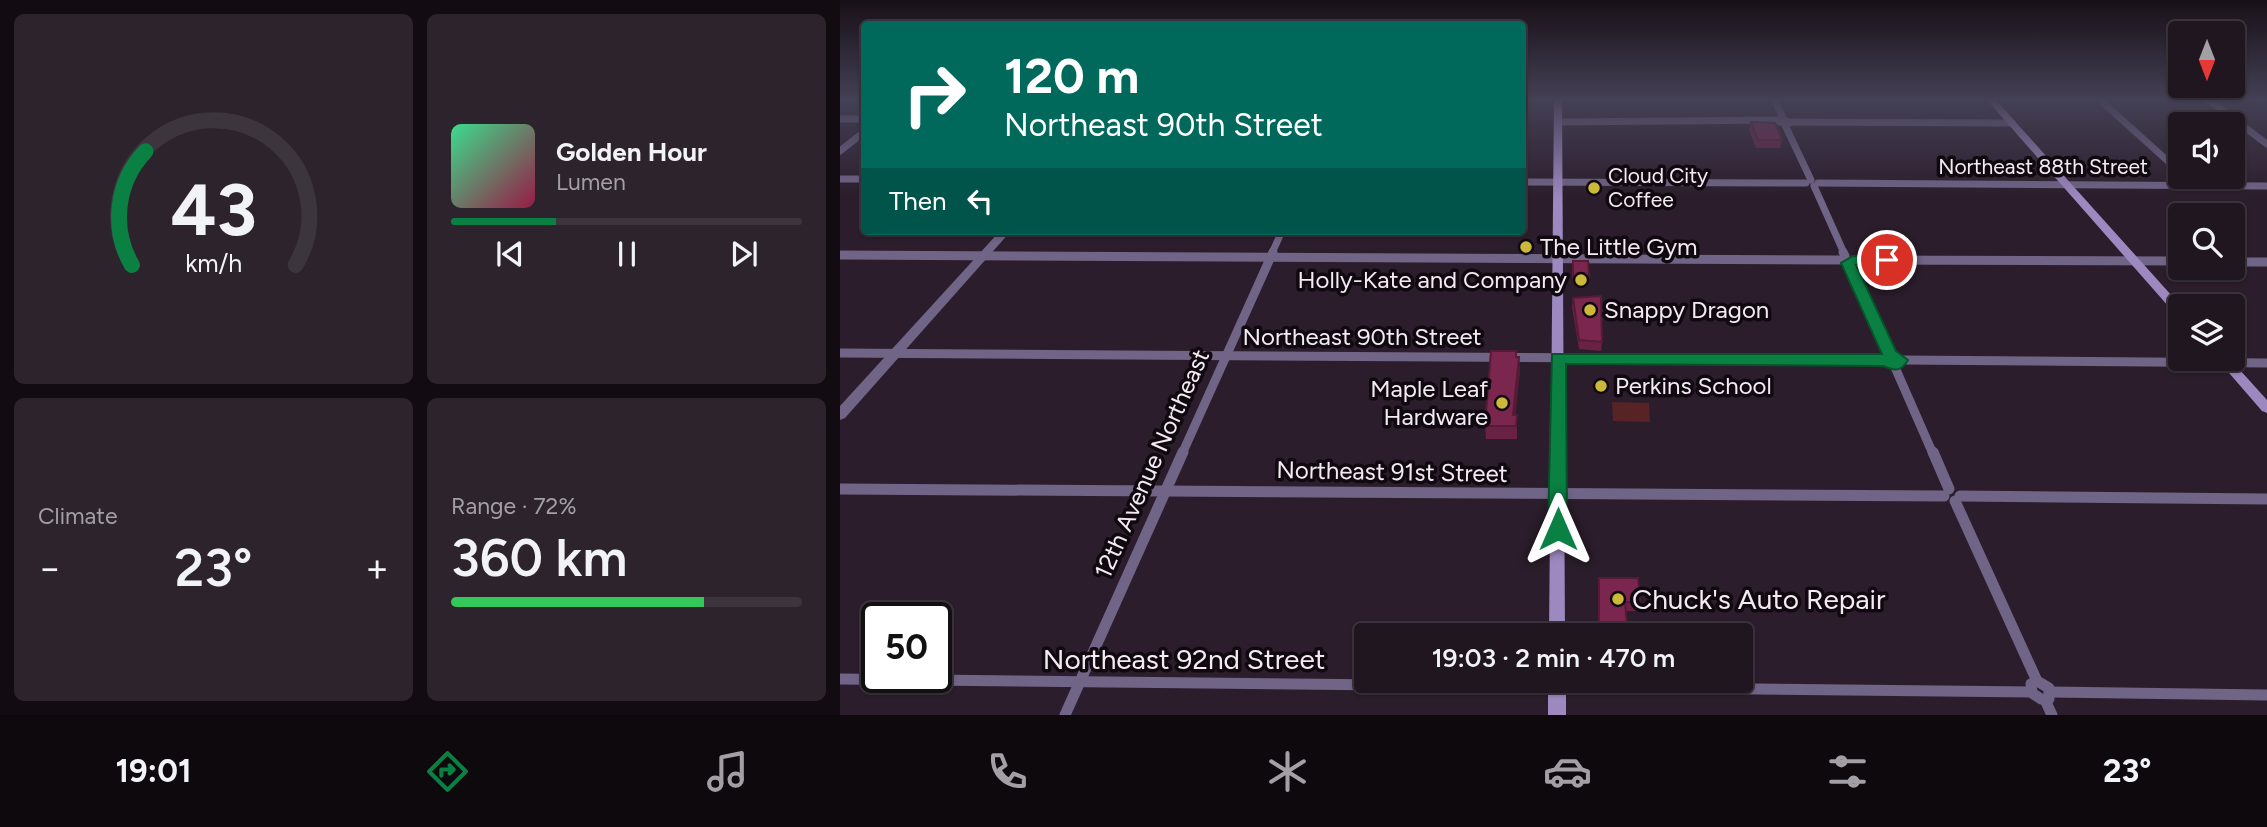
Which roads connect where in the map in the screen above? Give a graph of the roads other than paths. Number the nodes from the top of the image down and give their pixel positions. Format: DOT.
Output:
graph roads {
  1 [pos="1558,132"];
  2 [pos="1790,132"];
  3 [pos="2020,132"];
  4 [pos="2136,132"];
  5 [pos="2251,132"];
  6 [pos="861,134"];
  7 [pos="2267,144"];
  8 [pos="840,151"];
  9 [pos="2168,162"];
  10 [pos="840,179"];
  11 [pos="861,179"];
  12 [pos="1526,182"];
  13 [pos="1557,182"];
  14 [pos="1812,183"];
  15 [pos="2067,184"];
  16 [pos="2168,185"];
  17 [pos="2245,186"];
  18 [pos="2267,186"];
  19 [pos="1002,235"];
  20 [pos="1280,235"];
  21 [pos="840,255"];
  22 [pos="984,256"];
  23 [pos="1270,257"];
  24 [pos="1556,259"];
  25 [pos="1847,260"];
  26 [pos="2135,261"];
  27 [pos="2168,261"];
  28 [pos="2245,262"];
  29 [pos="2267,262"];
  30 [pos="2168,298"];
  31 [pos="840,353"];
  32 [pos="895,354"];
  33 [pos="1225,356"];
  34 [pos="1558,358"];
  35 [pos="1892,360"];
  36 [pos="2168,361"];
  37 [pos="2245,362"];
  38 [pos="2267,363"];
  39 [pos="2233,371"];
  40 [pos="2267,408"];
  41 [pos="840,415"];
  42 [pos="840,489"];
  43 [pos="1167,491"];
  44 [pos="1558,494"];
  45 [pos="1952,496"];
  46 [pos="2267,499"];
  47 [pos="1557,623"];
  48 [pos="840,679"];
  49 [pos="1079,682"];
  50 [pos="1354,683"];
  51 [pos="1753,684"];
  52 [pos="2034,686"];
  53 [pos="1557,693"];
  54 [pos="2267,695"];
  55 [pos="2048,696"];
  56 [pos="1065,715"];
  57 [pos="1557,715"];
  58 [pos="2052,715"];
  1 -- 13 [label="main road"];
  2 -- 14 [label="street"];
  3 -- 15 [label="main road"];
  4 -- 9 [label="street"];
  5 -- 7 [label="street"];
  6 -- 8 [label="street"];
  10 -- 11 [label="street"];
  12 -- 13 [label="street, Northeast 88th Street"];
  13 -- 14 [label="street, Northeast 88th Street"];
  13 -- 24 [label="main road"];
  14 -- 15 [label="street, Northeast 88th Street"];
  14 -- 25 [label="street"];
  15 -- 16 [label="street, Northeast 88th Street"];
  15 -- 26 [label="main road"];
  17 -- 18 [label="street, Northeast 88th Street"];
  19 -- 22 [label="street"];
  20 -- 23 [label="street, 12th Avenue Northeast"];
  21 -- 22 [label="street"];
  22 -- 23 [label="street"];
  22 -- 32 [label="street"];
  23 -- 24 [label="street"];
  23 -- 33 [label="street, 12th Avenue Northeast"];
  24 -- 25 [label="street"];
  24 -- 34 [label="main road"];
  25 -- 26 [label="street"];
  25 -- 35 [label="street"];
  26 -- 27 [label="street"];
  26 -- 30 [label="main road"];
  28 -- 29 [label="street"];
  31 -- 32 [label="street, Northeast 90th Street"];
  32 -- 33 [label="street, Northeast 90th Street"];
  32 -- 41 [label="street"];
  33 -- 34 [label="street, Northeast 90th Street"];
  33 -- 43 [label="street, 12th Avenue Northeast"];
  34 -- 35 [label="street, Northeast 90th Street"];
  34 -- 44 [label="main road"];
  35 -- 36 [label="street, Northeast 90th Street"];
  35 -- 45 [label="street"];
  37 -- 38 [label="street, Northeast 90th Street"];
  39 -- 40 [label="main road"];
  42 -- 43 [label="street, Northeast 91st Street"];
  43 -- 44 [label="street, Northeast 91st Street"];
  43 -- 49 [label="street, 12th Avenue Northeast"];
  44 -- 45 [label="street, Northeast 91st Street"];
  44 -- 47 [label="main road"];
  45 -- 46 [label="street, Northeast 91st Street"];
  45 -- 52 [label="street"];
  48 -- 49 [label="street, Northeast 92nd Street"];
  49 -- 50 [label="street, Northeast 92nd Street"];
  49 -- 56 [label="street, 12th Avenue Northeast"];
  51 -- 52 [label="street, Northeast 92nd Street"];
  52 -- 55 [label="street"];
  53 -- 57 [label="main road"];
  54 -- 55 [label="street"];
  55 -- 58 [label="street"];
}
